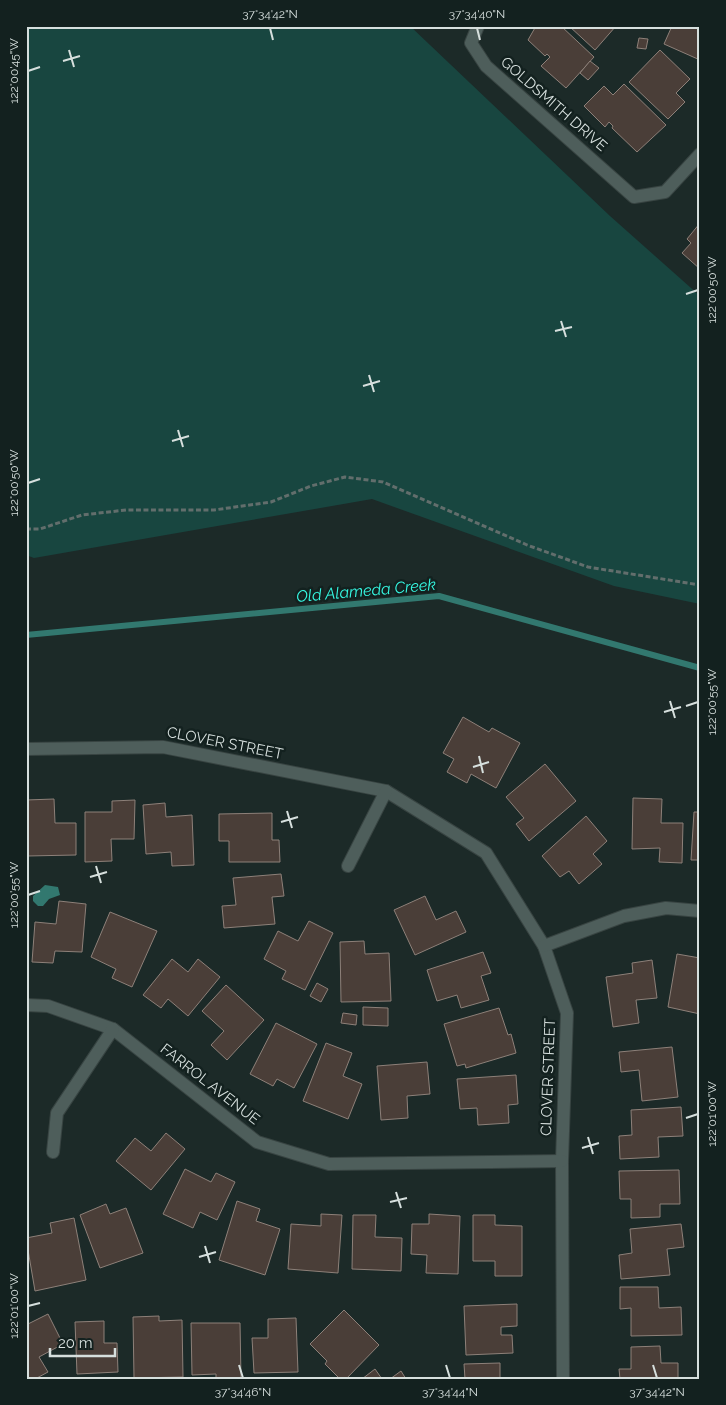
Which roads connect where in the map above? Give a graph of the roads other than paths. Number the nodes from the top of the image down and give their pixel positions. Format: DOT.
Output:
graph roads {
  1 [pos="478,26"];
  2 [pos="700,154"];
  3 [pos="26,749"];
  4 [pos="386,790"];
  5 [pos="348,866"];
  6 [pos="700,911"];
  7 [pos="544,946"];
  8 [pos="26,1005"];
  9 [pos="113,1029"];
  10 [pos="53,1152"];
  11 [pos="562,1161"];
  12 [pos="563,1379"];
  1 -- 2 [label="street, GOLDSMITH DRIVE"];
  3 -- 4 [label="street, CLOVER STREET"];
  4 -- 5 [label="street"];
  4 -- 7 [label="street, CLOVER STREET"];
  6 -- 7 [label="street"];
  7 -- 11 [label="street, CLOVER STREET"];
  8 -- 9 [label="street, FARROL AVENUE"];
  9 -- 10 [label="street"];
  9 -- 11 [label="street, FARROL AVENUE"];
  11 -- 12 [label="street, CLOVER STREET"];
}
